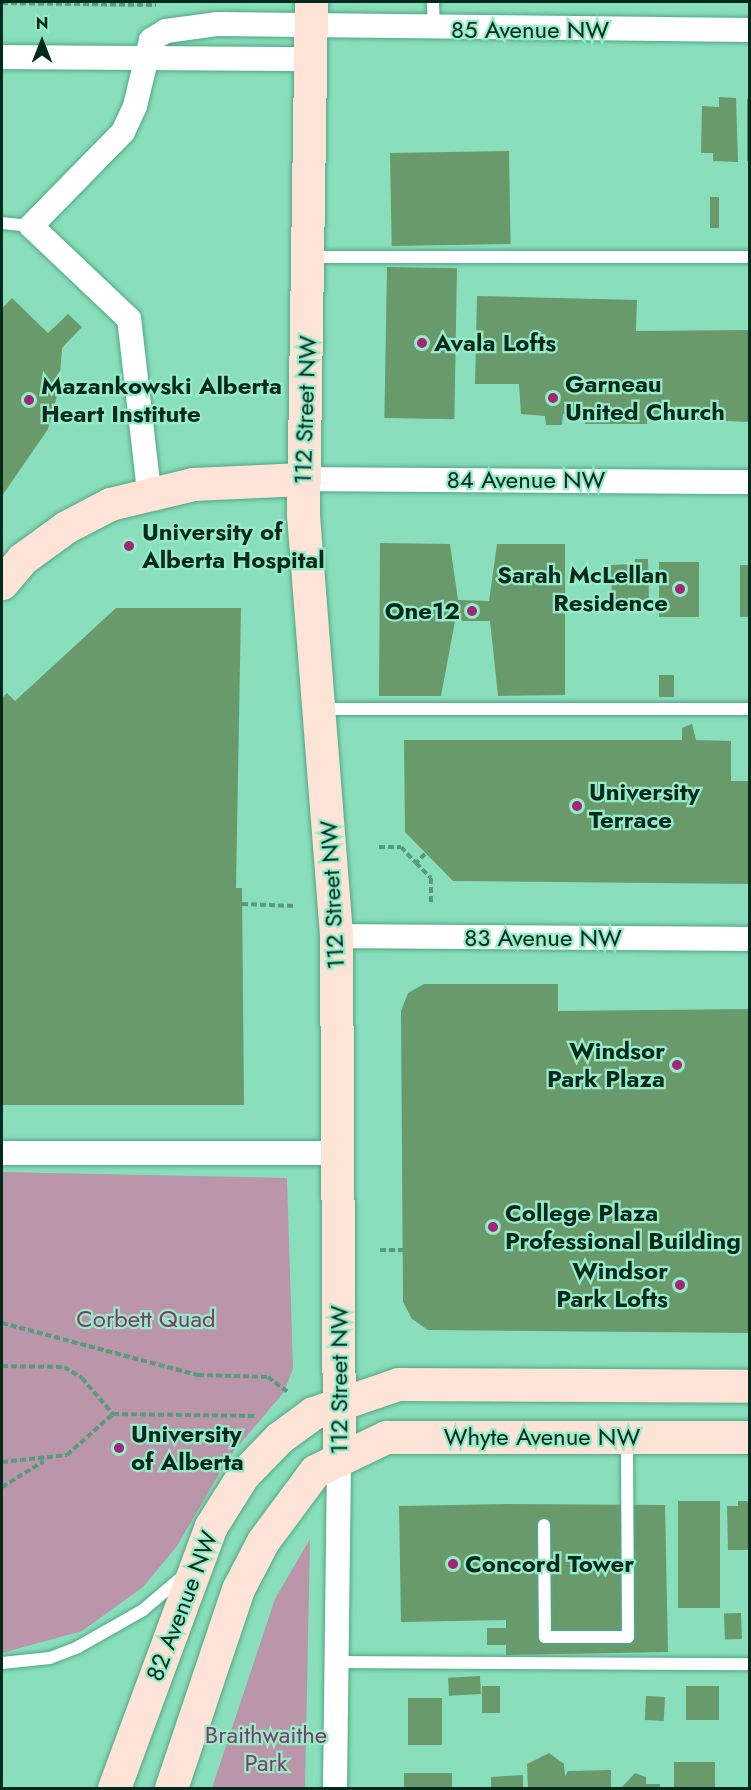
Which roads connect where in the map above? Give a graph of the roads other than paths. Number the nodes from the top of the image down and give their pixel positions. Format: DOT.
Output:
graph roads {
  1 [pos="433,2"];
  2 [pos="311,14"];
  3 [pos="434,29"];
  4 [pos="750,30"];
  5 [pos="2,57"];
  6 [pos="143,58"];
  7 [pos="311,59"];
  8 [pos="2,223"];
  9 [pos="31,226"];
  10 [pos="310,257"];
  11 [pos="750,257"];
  12 [pos="303,479"];
  13 [pos="750,482"];
  14 [pos="149,491"];
  15 [pos="2,582"];
  16 [pos="321,708"];
  17 [pos="750,709"];
  18 [pos="336,936"];
  19 [pos="742,939"];
  20 [pos="2,1153"];
  21 [pos="339,1153"];
  22 [pos="750,1386"];
  23 [pos="339,1401"];
  24 [pos="627,1437"];
  25 [pos="750,1437"];
  26 [pos="339,1457"];
  27 [pos="544,1526"];
  28 [pos="191,1569"];
  29 [pos="334,1662"];
  30 [pos="2,1663"];
  31 [pos="750,1664"];
  32 [pos="114,1788"];
  33 [pos="171,1788"];
  34 [pos="335,1788"];
  1 -- 3 [label="lane"];
  2 -- 3 [label="street, 85 Avenue NW"];
  2 -- 6 [label="street, 85 Avenue NW"];
  2 -- 7 [label="main road, 112 Street NW"];
  3 -- 4 [label="street, 85 Avenue NW"];
  5 -- 6 [label="street"];
  6 -- 7 [label="street"];
  6 -- 9 [label="street"];
  7 -- 10 [label="main road, 112 Street NW"];
  8 -- 9 [label="lane"];
  9 -- 14 [label="street"];
  10 -- 11 [label="lane"];
  10 -- 12 [label="main road, 112 Street NW"];
  12 -- 13 [label="street, 84 Avenue NW"];
  12 -- 14 [label="main road"];
  12 -- 16 [label="main road, 112 Street NW"];
  14 -- 15 [label="main road"];
  16 -- 17 [label="lane"];
  16 -- 18 [label="main road, 112 Street NW"];
  18 -- 19 [label="street, 83 Avenue NW"];
  18 -- 21 [label="main road, 112 Street NW"];
  20 -- 21 [label="street"];
  21 -- 23 [label="main road, 112 Street NW"];
  22 -- 23 [label="main road"];
  23 -- 26 [label="main road, 112 Street NW"];
  23 -- 28 [label="main road, 82 Avenue NW"];
  24 -- 25 [label="main road, Whyte Avenue NW"];
  24 -- 26 [label="main road, Whyte Avenue NW"];
  24 -- 27 [label="lane"];
  26 -- 29 [label="street, 112 Street NW"];
  26 -- 33 [label="main road, 82 Avenue NW"];
  28 -- 30 [label="lane"];
  28 -- 32 [label="main road, 82 Avenue NW"];
  29 -- 31 [label="lane"];
  29 -- 34 [label="street, 112 Street NW"];
}
